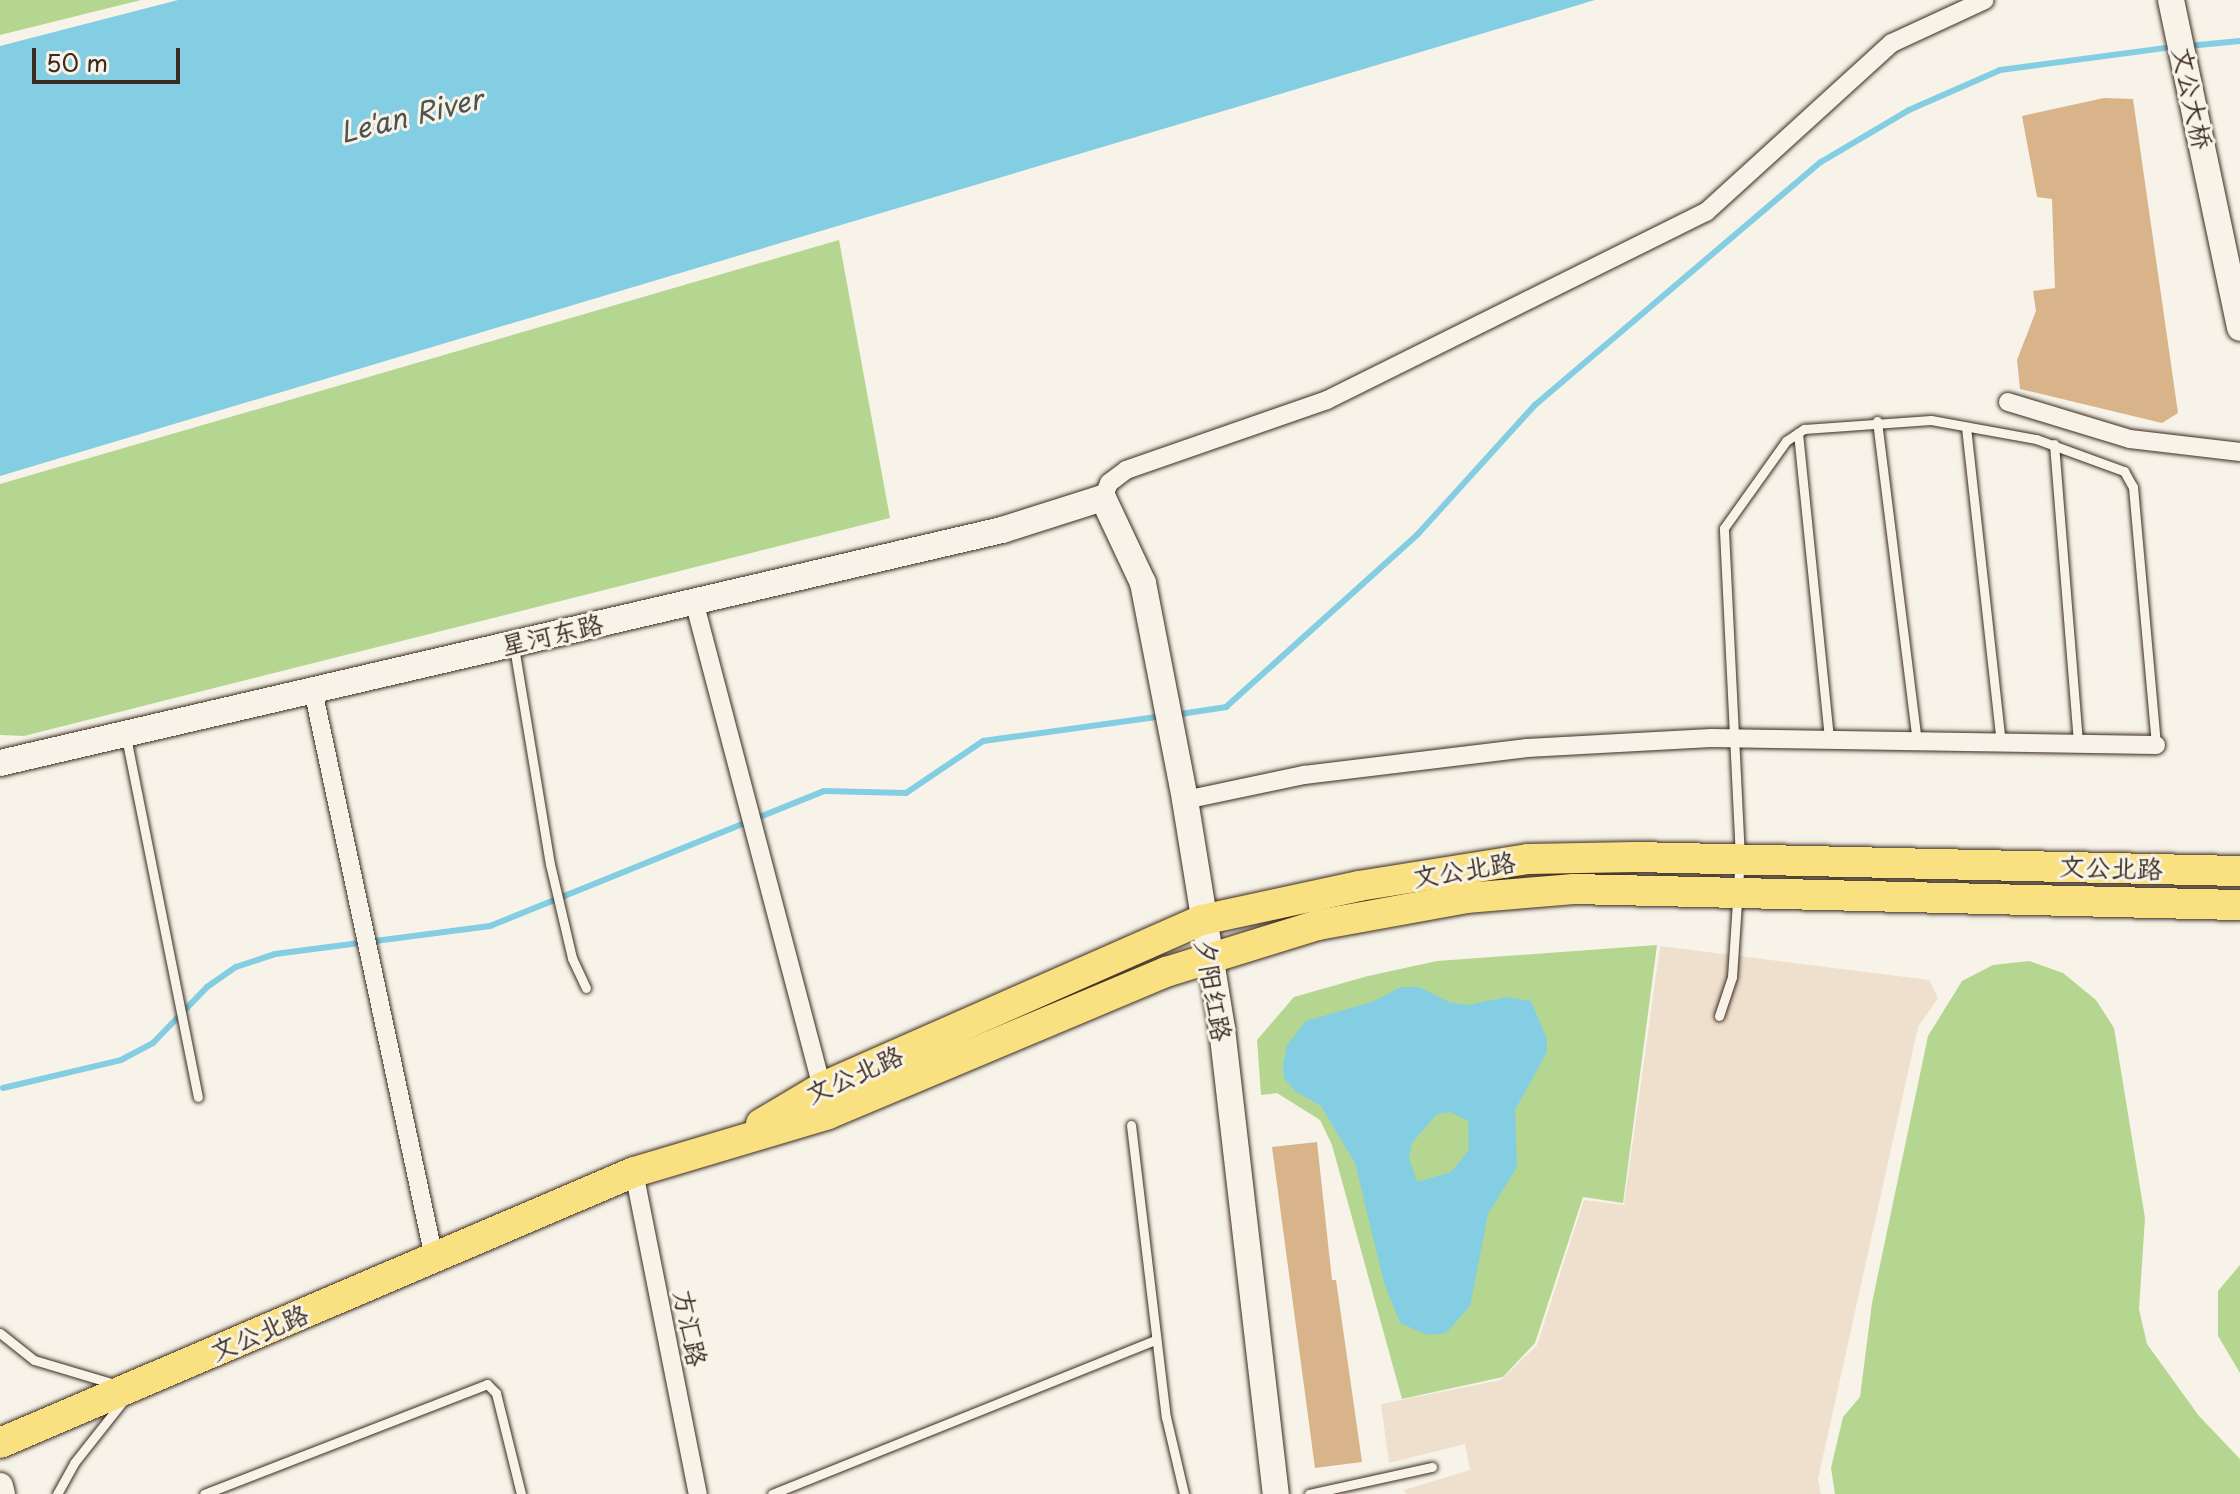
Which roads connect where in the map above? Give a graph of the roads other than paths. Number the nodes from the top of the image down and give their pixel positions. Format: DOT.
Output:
graph roads {
  1 [pos="1985,0"];
  2 [pos="2171,0"];
  3 [pos="2240,328"];
  4 [pos="2008,402"];
  5 [pos="1877,421"];
  6 [pos="1966,427"];
  7 [pos="1798,433"];
  8 [pos="2054,444"];
  9 [pos="2240,452"];
  10 [pos="1103,498"];
  11 [pos="694,601"];
  12 [pos="514,643"];
  13 [pos="313,690"];
  14 [pos="125,733"];
  15 [pos="1736,739"];
  16 [pos="1829,743"];
  17 [pos="1917,743"];
  18 [pos="2001,744"];
  19 [pos="2078,744"];
  20 [pos="2156,745"];
  21 [pos="0,763"];
  22 [pos="1185,800"];
  23 [pos="1740,858"];
  24 [pos="2240,871"];
  25 [pos="1739,891"];
  26 [pos="2240,905"];
  27 [pos="1202,920"];
  28 [pos="1207,957"];
  29 [pos="586,988"];
  30 [pos="1719,1016"];
  31 [pos="198,1097"];
  32 [pos="825,1100"];
  33 [pos="1131,1125"];
  34 [pos="634,1172"];
  35 [pos="434,1258"];
  36 [pos="0,1333"];
  37 [pos="1156,1340"];
  38 [pos="139,1384"];
  39 [pos="0,1443"];
  40 [pos="1432,1467"];
  41 [pos="0,1486"];
  42 [pos="2,1494"];
  43 [pos="57,1494"];
  44 [pos="204,1494"];
  45 [pos="521,1494"];
  46 [pos="698,1494"];
  47 [pos="772,1494"];
  48 [pos="1184,1494"];
  49 [pos="1276,1494"];
  50 [pos="1309,1494"];
  1 -- 10 [label="street"];
  2 -- 3 [label="street, 文公大桥"];
  4 -- 9 [label="street"];
  5 -- 6 [label="lane"];
  5 -- 7 [label="lane"];
  5 -- 17 [label="lane"];
  6 -- 8 [label="lane"];
  6 -- 18 [label="lane"];
  7 -- 15 [label="lane"];
  7 -- 16 [label="lane"];
  8 -- 19 [label="lane"];
  8 -- 20 [label="lane"];
  10 -- 11 [label="street, 星河东路"];
  10 -- 22 [label="street, 夕阳红路"];
  11 -- 12 [label="street, 星河东路"];
  11 -- 32 [label="street"];
  12 -- 13 [label="street, 星河东路"];
  12 -- 29 [label="lane"];
  13 -- 14 [label="street, 星河东路"];
  13 -- 35 [label="street"];
  14 -- 21 [label="street, 星河东路"];
  14 -- 31 [label="lane"];
  15 -- 16 [label="street"];
  15 -- 22 [label="street"];
  15 -- 23 [label="lane"];
  16 -- 17 [label="street"];
  17 -- 18 [label="street"];
  18 -- 19 [label="street"];
  19 -- 20 [label="street"];
  22 -- 27 [label="street, 夕阳红路"];
  23 -- 24 [label="main road, 文公北路"];
  23 -- 25 [label="lane"];
  23 -- 27 [label="main road, 文公北路"];
  25 -- 26 [label="main road, 文公北路"];
  25 -- 28 [label="main road, 文公北路"];
  25 -- 30 [label="lane"];
  27 -- 28 [label="street, 夕阳红路"];
  27 -- 32 [label="main road, 文公北路"];
  28 -- 32 [label="main road, 文公北路"];
  28 -- 49 [label="street, 夕阳红路"];
  32 -- 34 [label="main road, 文公北路"];
  33 -- 37 [label="lane"];
  34 -- 35 [label="main road, 文公北路"];
  34 -- 46 [label="street, 方汇路"];
  35 -- 38 [label="main road, 文公北路"];
  36 -- 38 [label="lane"];
  37 -- 47 [label="lane"];
  37 -- 48 [label="lane"];
  38 -- 39 [label="main road, 文公北路"];
  38 -- 43 [label="lane"];
  40 -- 50 [label="lane"];
  41 -- 42 [label="street"];
  44 -- 45 [label="lane"];
}
